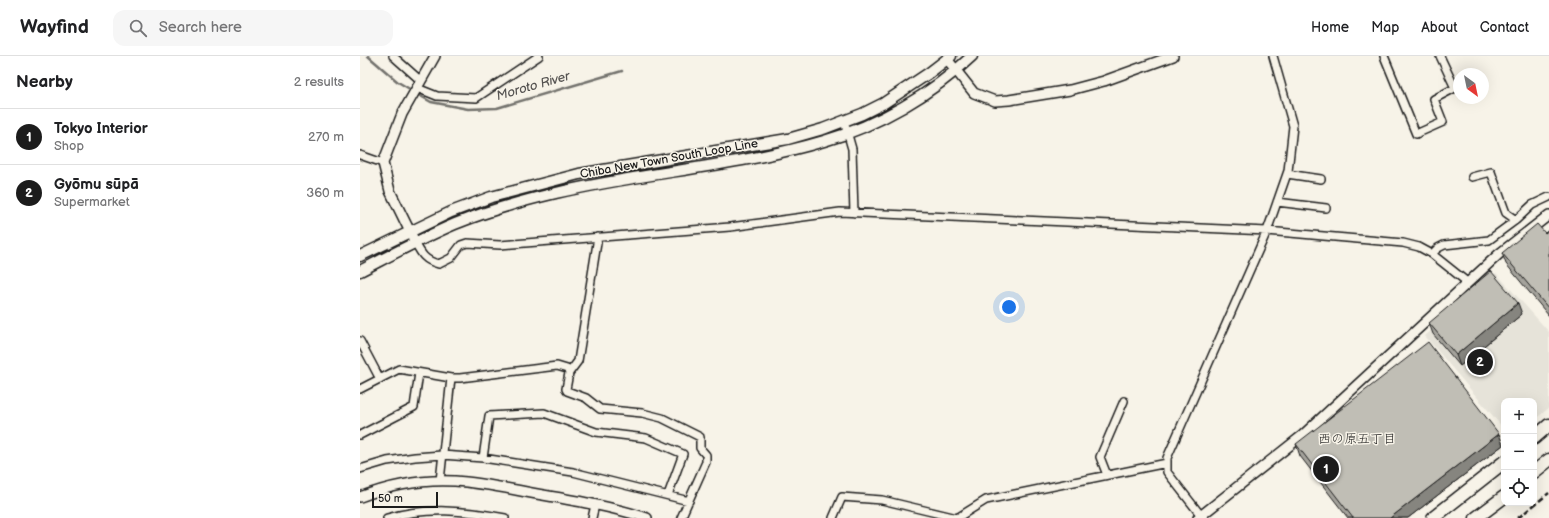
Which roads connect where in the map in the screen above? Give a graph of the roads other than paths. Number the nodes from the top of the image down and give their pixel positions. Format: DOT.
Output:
graph roads {
  1 [pos="393,56"];
  2 [pos="435,56"];
  3 [pos="539,56"];
  4 [pos="972,56"];
  5 [pos="1173,56"];
  6 [pos="1273,56"];
  7 [pos="1384,56"];
  8 [pos="1440,56"];
  9 [pos="948,57"];
  10 [pos="956,70"];
  11 [pos="419,84"];
  12 [pos="844,121"];
  13 [pos="848,133"];
  14 [pos="360,155"];
  15 [pos="383,163"];
  16 [pos="1287,174"];
  17 [pos="1472,177"];
  18 [pos="1321,180"];
  19 [pos="1549,197"];
  20 [pos="1277,202"];
  21 [pos="1326,208"];
  22 [pos="854,213"];
  23 [pos="1549,215"];
  24 [pos="1516,220"];
  25 [pos="1267,231"];
  26 [pos="410,232"];
  27 [pos="598,237"];
  28 [pos="416,242"];
  29 [pos="1432,254"];
  30 [pos="360,256"];
  31 [pos="360,271"];
  32 [pos="1467,282"];
  33 [pos="361,345"];
  34 [pos="419,372"];
  35 [pos="569,373"];
  36 [pos="451,378"];
  37 [pos="380,379"];
  38 [pos="360,389"];
  39 [pos="1124,401"];
  40 [pos="1549,425"];
  41 [pos="360,435"];
  42 [pos="1537,435"];
  43 [pos="442,455"];
  44 [pos="483,458"];
  45 [pos="1549,460"];
  46 [pos="1167,463"];
  47 [pos="1501,464"];
  48 [pos="360,469"];
  49 [pos="1536,470"];
  50 [pos="1107,476"];
  51 [pos="440,481"];
  52 [pos="668,495"];
  53 [pos="360,497"];
  54 [pos="1501,499"];
  55 [pos="689,500"];
  56 [pos="595,505"];
  57 [pos="431,514"];
  58 [pos="1201,517"];
  59 [pos="387,518"];
  60 [pos="505,518"];
  61 [pos="592,518"];
  62 [pos="647,518"];
  63 [pos="681,518"];
  64 [pos="833,518"];
  65 [pos="1434,518"];
  66 [pos="1476,518"];
  1 -- 11 [label="street"];
  2 -- 11 [label="street"];
  3 -- 11 [label="street"];
  4 -- 10 [label="main road, Chiba New Town South Loop Line"];
  5 -- 10 [label="street"];
  6 -- 16 [label="street"];
  7 -- 8 [label="street"];
  9 -- 10 [label="street"];
  9 -- 12 [label="main road, Chiba New Town South Loop Line"];
  10 -- 13 [label="main road, Chiba New Town South Loop Line"];
  11 -- 15 [label="street"];
  12 -- 13 [label="street"];
  12 -- 26 [label="main road, Chiba New Town South Loop Line"];
  13 -- 22 [label="street"];
  13 -- 28 [label="main road, Chiba New Town South Loop Line"];
  14 -- 15 [label="street"];
  15 -- 26 [label="street"];
  16 -- 18 [label="street"];
  16 -- 20 [label="street"];
  17 -- 24 [label="street"];
  19 -- 24 [label="street"];
  20 -- 21 [label="street"];
  20 -- 25 [label="street"];
  22 -- 25 [label="street"];
  22 -- 27 [label="street"];
  23 -- 32 [label="street"];
  24 -- 29 [label="street"];
  25 -- 29 [label="street"];
  25 -- 46 [label="street"];
  26 -- 28 [label="street"];
  26 -- 30 [label="main road, Chiba New Town South Loop Line"];
  27 -- 28 [label="street"];
  27 -- 35 [label="street"];
  28 -- 31 [label="main road, Chiba New Town South Loop Line"];
  29 -- 32 [label="street"];
  32 -- 58 [label="street"];
  33 -- 37 [label="street"];
  34 -- 36 [label="street"];
  34 -- 37 [label="street"];
  34 -- 41 [label="street"];
  35 -- 36 [label="street"];
  35 -- 55 [label="street"];
  36 -- 43 [label="street"];
  37 -- 38 [label="street"];
  39 -- 50 [label="street"];
  40 -- 42 [label="highway"];
  43 -- 44 [label="street"];
  43 -- 48 [label="street"];
  43 -- 51 [label="street"];
  44 -- 52 [label="street"];
  44 -- 52 [label="street"];
  45 -- 49 [label="highway"];
  46 -- 50 [label="street"];
  46 -- 58 [label="street"];
  47 -- 65 [label="highway"];
  50 -- 64 [label="street"];
  51 -- 53 [label="street"];
  51 -- 56 [label="street"];
  52 -- 55 [label="street"];
  54 -- 66 [label="highway"];
  55 -- 63 [label="street"];
  56 -- 61 [label="street"];
  56 -- 62 [label="street"];
  57 -- 59 [label="street"];
  57 -- 60 [label="street"];
}
